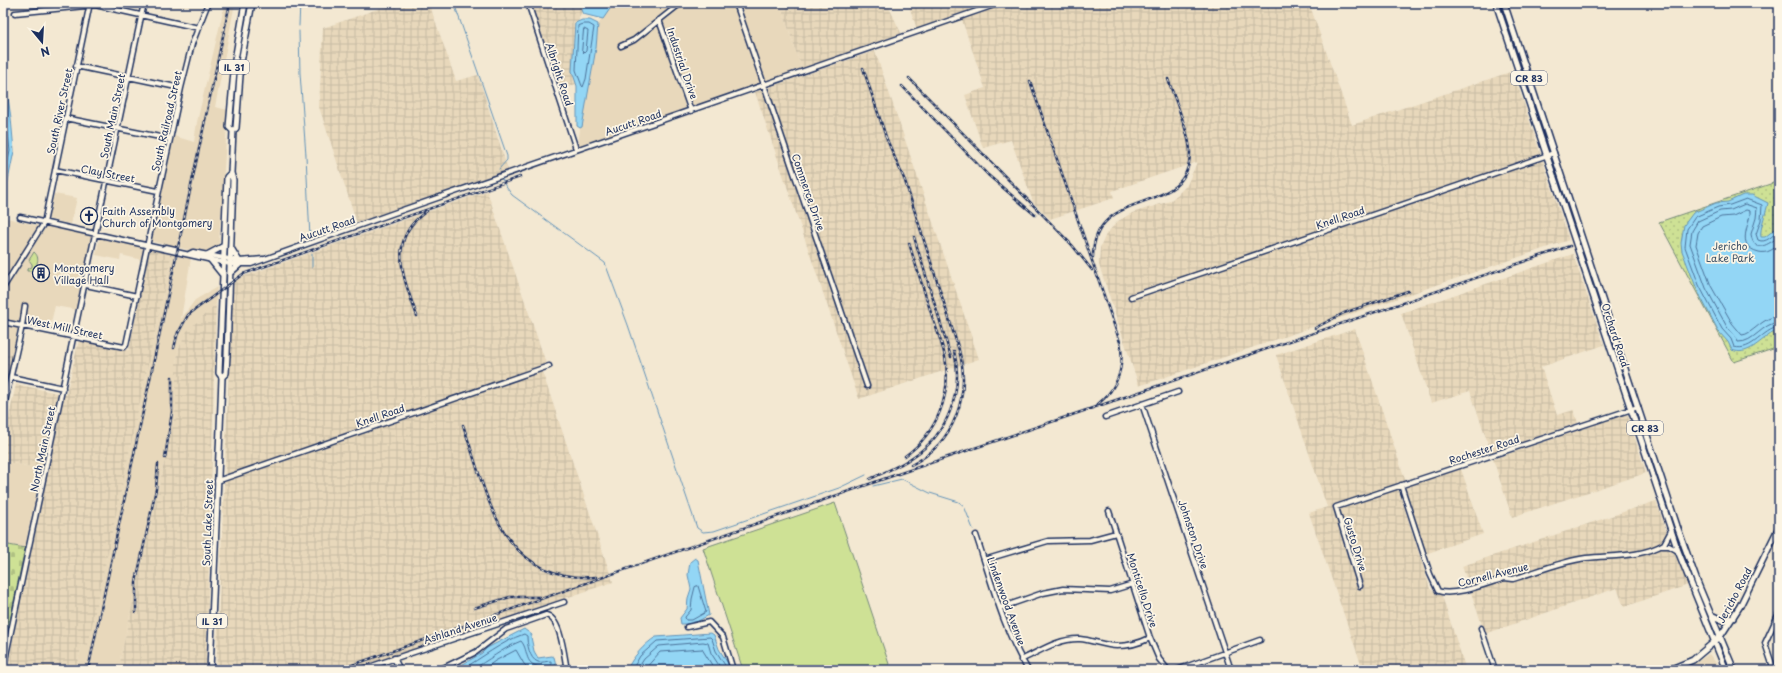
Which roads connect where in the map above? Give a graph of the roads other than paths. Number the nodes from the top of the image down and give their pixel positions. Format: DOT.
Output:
graph roads {
  1 [pos="144,3"];
  2 [pos="208,3"];
  3 [pos="245,3"];
  4 [pos="252,3"];
  5 [pos="528,3"];
  6 [pos="681,3"];
  7 [pos="736,3"];
  8 [pos="1000,3"];
  9 [pos="1496,3"];
  10 [pos="1504,3"];
  11 [pos="90,4"];
  12 [pos="15,13"];
  13 [pos="142,15"];
  14 [pos="659,20"];
  15 [pos="199,28"];
  16 [pos="621,46"];
  17 [pos="76,66"];
  18 [pos="129,77"];
  19 [pos="764,85"];
  20 [pos="181,88"];
  21 [pos="691,110"];
  22 [pos="65,118"];
  23 [pos="118,129"];
  24 [pos="233,131"];
  25 [pos="170,139"];
  26 [pos="576,149"];
  27 [pos="1554,153"];
  28 [pos="1547,156"];
  29 [pos="55,170"];
  30 [pos="231,173"];
  31 [pos="107,181"];
  32 [pos="158,191"];
  33 [pos="20,217"];
  34 [pos="44,223"];
  35 [pos="97,233"];
  36 [pos="148,244"];
  37 [pos="224,246"];
  38 [pos="231,247"];
  39 [pos="208,257"];
  40 [pos="223,260"];
  41 [pos="230,262"];
  42 [pos="239,263"];
  43 [pos="230,273"];
  44 [pos="222,274"];
  45 [pos="86,285"];
  46 [pos="3,288"];
  47 [pos="138,296"];
  48 [pos="1131,297"];
  49 [pos="25,306"];
  50 [pos="3,322"];
  51 [pos="22,326"];
  52 [pos="74,337"];
  53 [pos="124,347"];
  54 [pos="549,366"];
  55 [pos="11,377"];
  56 [pos="222,377"];
  57 [pos="867,386"];
  58 [pos="63,388"];
  59 [pos="1178,392"];
  60 [pos="1142,404"];
  61 [pos="1638,407"];
  62 [pos="1631,409"];
  63 [pos="3,411"];
  64 [pos="1105,416"];
  65 [pos="217,481"];
  66 [pos="1401,485"];
  67 [pos="1336,507"];
  68 [pos="1109,511"];
  69 [pos="1779,527"];
  70 [pos="1671,531"];
  71 [pos="1116,532"];
  72 [pos="976,535"];
  73 [pos="1661,546"];
  74 [pos="1678,551"];
  75 [pos="984,560"];
  76 [pos="1133,584"];
  77 [pos="1360,586"];
  78 [pos="564,602"];
  79 [pos="1000,608"];
  80 [pos="1779,613"];
  81 [pos="1711,615"];
  82 [pos="1733,618"];
  83 [pos="688,627"];
  84 [pos="1481,628"];
  85 [pos="1720,637"];
  86 [pos="1150,638"];
  87 [pos="1260,640"];
  88 [pos="1715,642"];
  89 [pos="1225,652"];
  90 [pos="394,658"];
  91 [pos="1021,660"];
  92 [pos="1685,667"];
  93 [pos="3,669"];
  94 [pos="210,670"];
  95 [pos="360,670"];
  96 [pos="400,670"];
  97 [pos="439,670"];
  98 [pos="567,670"];
  99 [pos="734,670"];
  100 [pos="1028,670"];
  101 [pos="1168,670"];
  102 [pos="1177,670"];
  103 [pos="1231,670"];
  104 [pos="1495,670"];
  105 [pos="1669,670"];
  106 [pos="1726,670"];
  107 [pos="1734,670"];
  108 [pos="1774,670"];
  1 -- 13 [label="street, South Main Street"];
  2 -- 15 [label="street, South Railroad Street"];
  3 -- 24 [label="main road, South Lake Street / IL 31"];
  4 -- 24 [label="main road, South Lake Street / IL 31"];
  5 -- 26 [label="street, Albright Road"];
  6 -- 14 [label="street"];
  7 -- 19 [label="street, Commerce Drive"];
  8 -- 19 [label="street, Aucutt Road"];
  9 -- 28 [label="main road, Orchard Road / CR 83"];
  10 -- 27 [label="main road, Orchard Road / CR 83"];
  11 -- 12 [label="street"];
  11 -- 13 [label="street"];
  11 -- 17 [label="street, South River Street"];
  13 -- 15 [label="street"];
  13 -- 18 [label="street, South Main Street"];
  14 -- 16 [label="street"];
  14 -- 21 [label="street, Industrial Drive"];
  15 -- 20 [label="street, South Railroad Street"];
  17 -- 18 [label="street"];
  17 -- 22 [label="street, South River Street"];
  18 -- 20 [label="street"];
  18 -- 23 [label="street, South Main Street"];
  19 -- 21 [label="street, Aucutt Road"];
  19 -- 57 [label="street, Commerce Drive"];
  20 -- 25 [label="street, South Railroad Street"];
  21 -- 26 [label="street, Aucutt Road"];
  22 -- 23 [label="street"];
  22 -- 29 [label="street, South River Street"];
  23 -- 25 [label="street"];
  23 -- 31 [label="street, South Main Street"];
  24 -- 30 [label="main road, South Lake Street / IL 31"];
  25 -- 32 [label="street, South Railroad Street"];
  26 -- 42 [label="street, Aucutt Road"];
  27 -- 28 [label="street, Knell Road"];
  27 -- 61 [label="main road, Orchard Road / CR 83"];
  28 -- 48 [label="street, Knell Road"];
  28 -- 62 [label="main road, Orchard Road / CR 83"];
  29 -- 31 [label="street, Clay Street"];
  29 -- 34 [label="street, South River Street"];
  30 -- 37 [label="main road, South Lake Street / IL 31"];
  30 -- 38 [label="main road, South Lake Street / IL 31"];
  31 -- 32 [label="street, Clay Street"];
  31 -- 35 [label="street, South Main Street"];
  32 -- 36 [label="street, South Railroad Street"];
  33 -- 34 [label="street, Aucutt Road"];
  34 -- 35 [label="street, Aucutt Road"];
  34 -- 46 [label="street"];
  35 -- 36 [label="street, Aucutt Road"];
  35 -- 45 [label="street, North Main Street"];
  36 -- 39 [label="street, Aucutt Road"];
  36 -- 47 [label="street, South Railroad Street"];
  37 -- 39 [label="main road"];
  37 -- 40 [label="main road, South Lake Street / IL 31"];
  38 -- 41 [label="main road, South Lake Street / IL 31"];
  38 -- 42 [label="main road"];
  39 -- 40 [label="street, Aucutt Road"];
  39 -- 44 [label="main road"];
  40 -- 41 [label="street, Aucutt Road"];
  40 -- 44 [label="main road, South Lake Street / IL 31"];
  41 -- 42 [label="street, Aucutt Road"];
  41 -- 43 [label="main road, South Lake Street / IL 31"];
  42 -- 43 [label="main road"];
  43 -- 56 [label="main road, South Lake Street / IL 31"];
  44 -- 56 [label="main road, South Lake Street / IL 31"];
  45 -- 47 [label="street"];
  45 -- 52 [label="street, North Main Street"];
  47 -- 53 [label="street, South Railroad Street"];
  49 -- 51 [label="street"];
  50 -- 51 [label="street, West Mill Street"];
  51 -- 52 [label="street, West Mill Street"];
  51 -- 55 [label="street"];
  52 -- 53 [label="street, West Mill Street"];
  52 -- 58 [label="street, North Main Street"];
  54 -- 65 [label="street, Knell Road"];
  55 -- 58 [label="street"];
  55 -- 63 [label="street"];
  56 -- 65 [label="main road, South Lake Street / IL 31"];
  58 -- 93 [label="street, North Main Street"];
  59 -- 60 [label="street"];
  60 -- 64 [label="street"];
  60 -- 89 [label="street, Johnston Drive"];
  61 -- 62 [label="street, Rochester Road"];
  61 -- 81 [label="main road, Orchard Road / CR 83"];
  62 -- 66 [label="street, Rochester Road"];
  62 -- 70 [label="main road, Orchard Road / CR 83"];
  65 -- 94 [label="main road, South Lake Street / IL 31"];
  66 -- 67 [label="street, Rochester Road"];
  66 -- 73 [label="street, Cornell Avenue"];
  67 -- 77 [label="street, Gusto Drive"];
  68 -- 71 [label="street, Monticello Drive"];
  69 -- 82 [label="main road, Jericho Road"];
  70 -- 73 [label="street"];
  70 -- 74 [label="main road, Orchard Road / CR 83"];
  71 -- 75 [label="street"];
  71 -- 76 [label="street, Monticello Drive"];
  72 -- 75 [label="street, Lindenwood Avenue"];
  73 -- 74 [label="street"];
  74 -- 88 [label="main road, Orchard Road / CR 83"];
  75 -- 79 [label="street, Lindenwood Avenue"];
  76 -- 79 [label="street"];
  76 -- 86 [label="street, Monticello Drive"];
  78 -- 90 [label="street, Ashland Avenue"];
  79 -- 91 [label="street, Lindenwood Avenue"];
  80 -- 108 [label="street"];
  81 -- 82 [label="main road"];
  81 -- 85 [label="main road, Orchard Road / CR 83"];
  82 -- 85 [label="main road, Jericho Road"];
  83 -- 99 [label="street"];
  84 -- 104 [label="street"];
  85 -- 88 [label="main road, Jericho Road"];
  85 -- 107 [label="main road, Orchard Road / CR 83"];
  86 -- 91 [label="street"];
  86 -- 101 [label="street, Monticello Drive"];
  87 -- 89 [label="street"];
  88 -- 92 [label="main road, Jericho Road"];
  88 -- 106 [label="main road, Orchard Road / CR 83"];
  89 -- 102 [label="street"];
  89 -- 103 [label="street, Johnston Drive"];
  90 -- 95 [label="street, Ashland Avenue"];
  90 -- 96 [label="street"];
  91 -- 100 [label="street, Lindenwood Avenue"];
  92 -- 105 [label="main road, Jericho Road"];
  97 -- 98 [label="street"];
}
